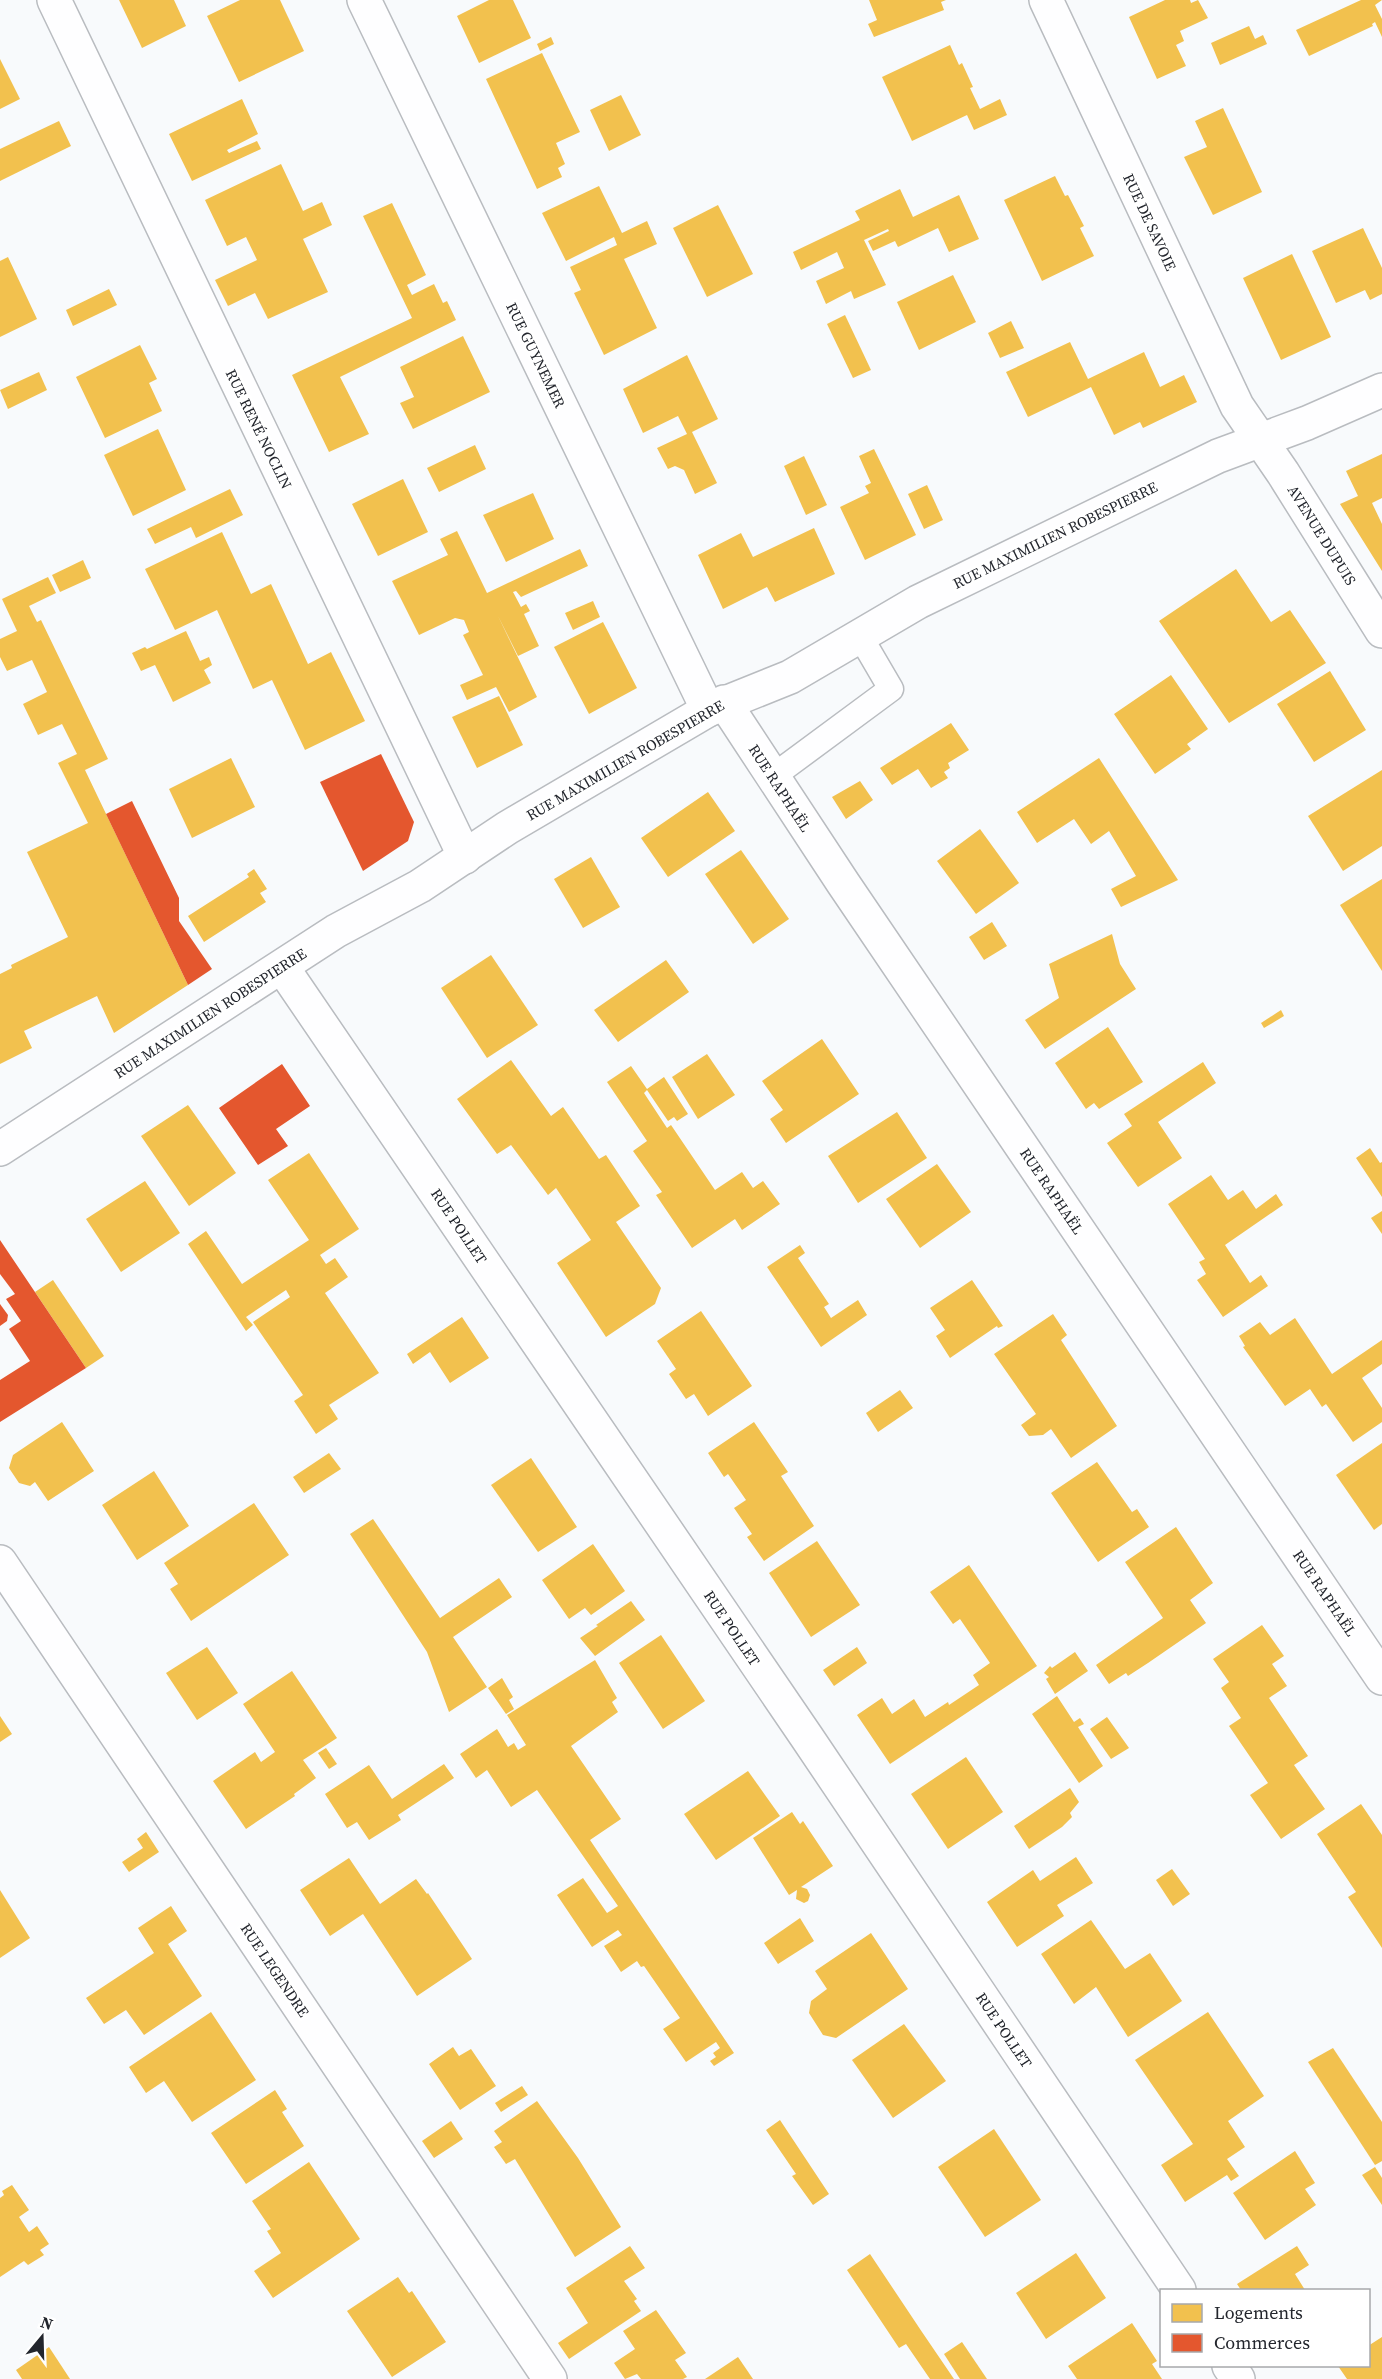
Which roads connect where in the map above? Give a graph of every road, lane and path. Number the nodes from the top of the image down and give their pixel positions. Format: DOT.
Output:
graph roads {
  1 [pos="54,0"];
  2 [pos="364,0"];
  3 [pos="1046,0"];
  4 [pos="1382,390"];
  5 [pos="1260,440"];
  6 [pos="1382,631"];
  7 [pos="860,636"];
  8 [pos="716,706"];
  9 [pos="772,777"];
  10 [pos="465,857"];
  11 [pos="282,967"];
  12 [pos="0,1149"];
  13 [pos="0,1562"];
  14 [pos="1382,1678"];
  15 [pos="1178,2289"];
  16 [pos="550,2379"];
  1 -- 10 [label="street, RUE RENÉ NOCLIN"];
  2 -- 8 [label="street, RUE GUYNEMER"];
  3 -- 5 [label="street, RUE DE SAVOIE"];
  4 -- 5 [label="street, RUE MAXIMILIEN ROBESPIERRE"];
  5 -- 6 [label="street, AVENUE DUPUIS"];
  5 -- 7 [label="street, RUE MAXIMILIEN ROBESPIERRE"];
  7 -- 8 [label="street, RUE MAXIMILIEN ROBESPIERRE"];
  7 -- 9 [label="lane"];
  8 -- 9 [label="street, RUE RAPHAËL"];
  8 -- 10 [label="street, RUE MAXIMILIEN ROBESPIERRE"];
  9 -- 14 [label="street, RUE RAPHAËL"];
  10 -- 11 [label="street, RUE MAXIMILIEN ROBESPIERRE"];
  11 -- 12 [label="street, RUE MAXIMILIEN ROBESPIERRE"];
  11 -- 15 [label="street, RUE POLLET"];
  13 -- 16 [label="street, RUE LEGENDRE"];
}
